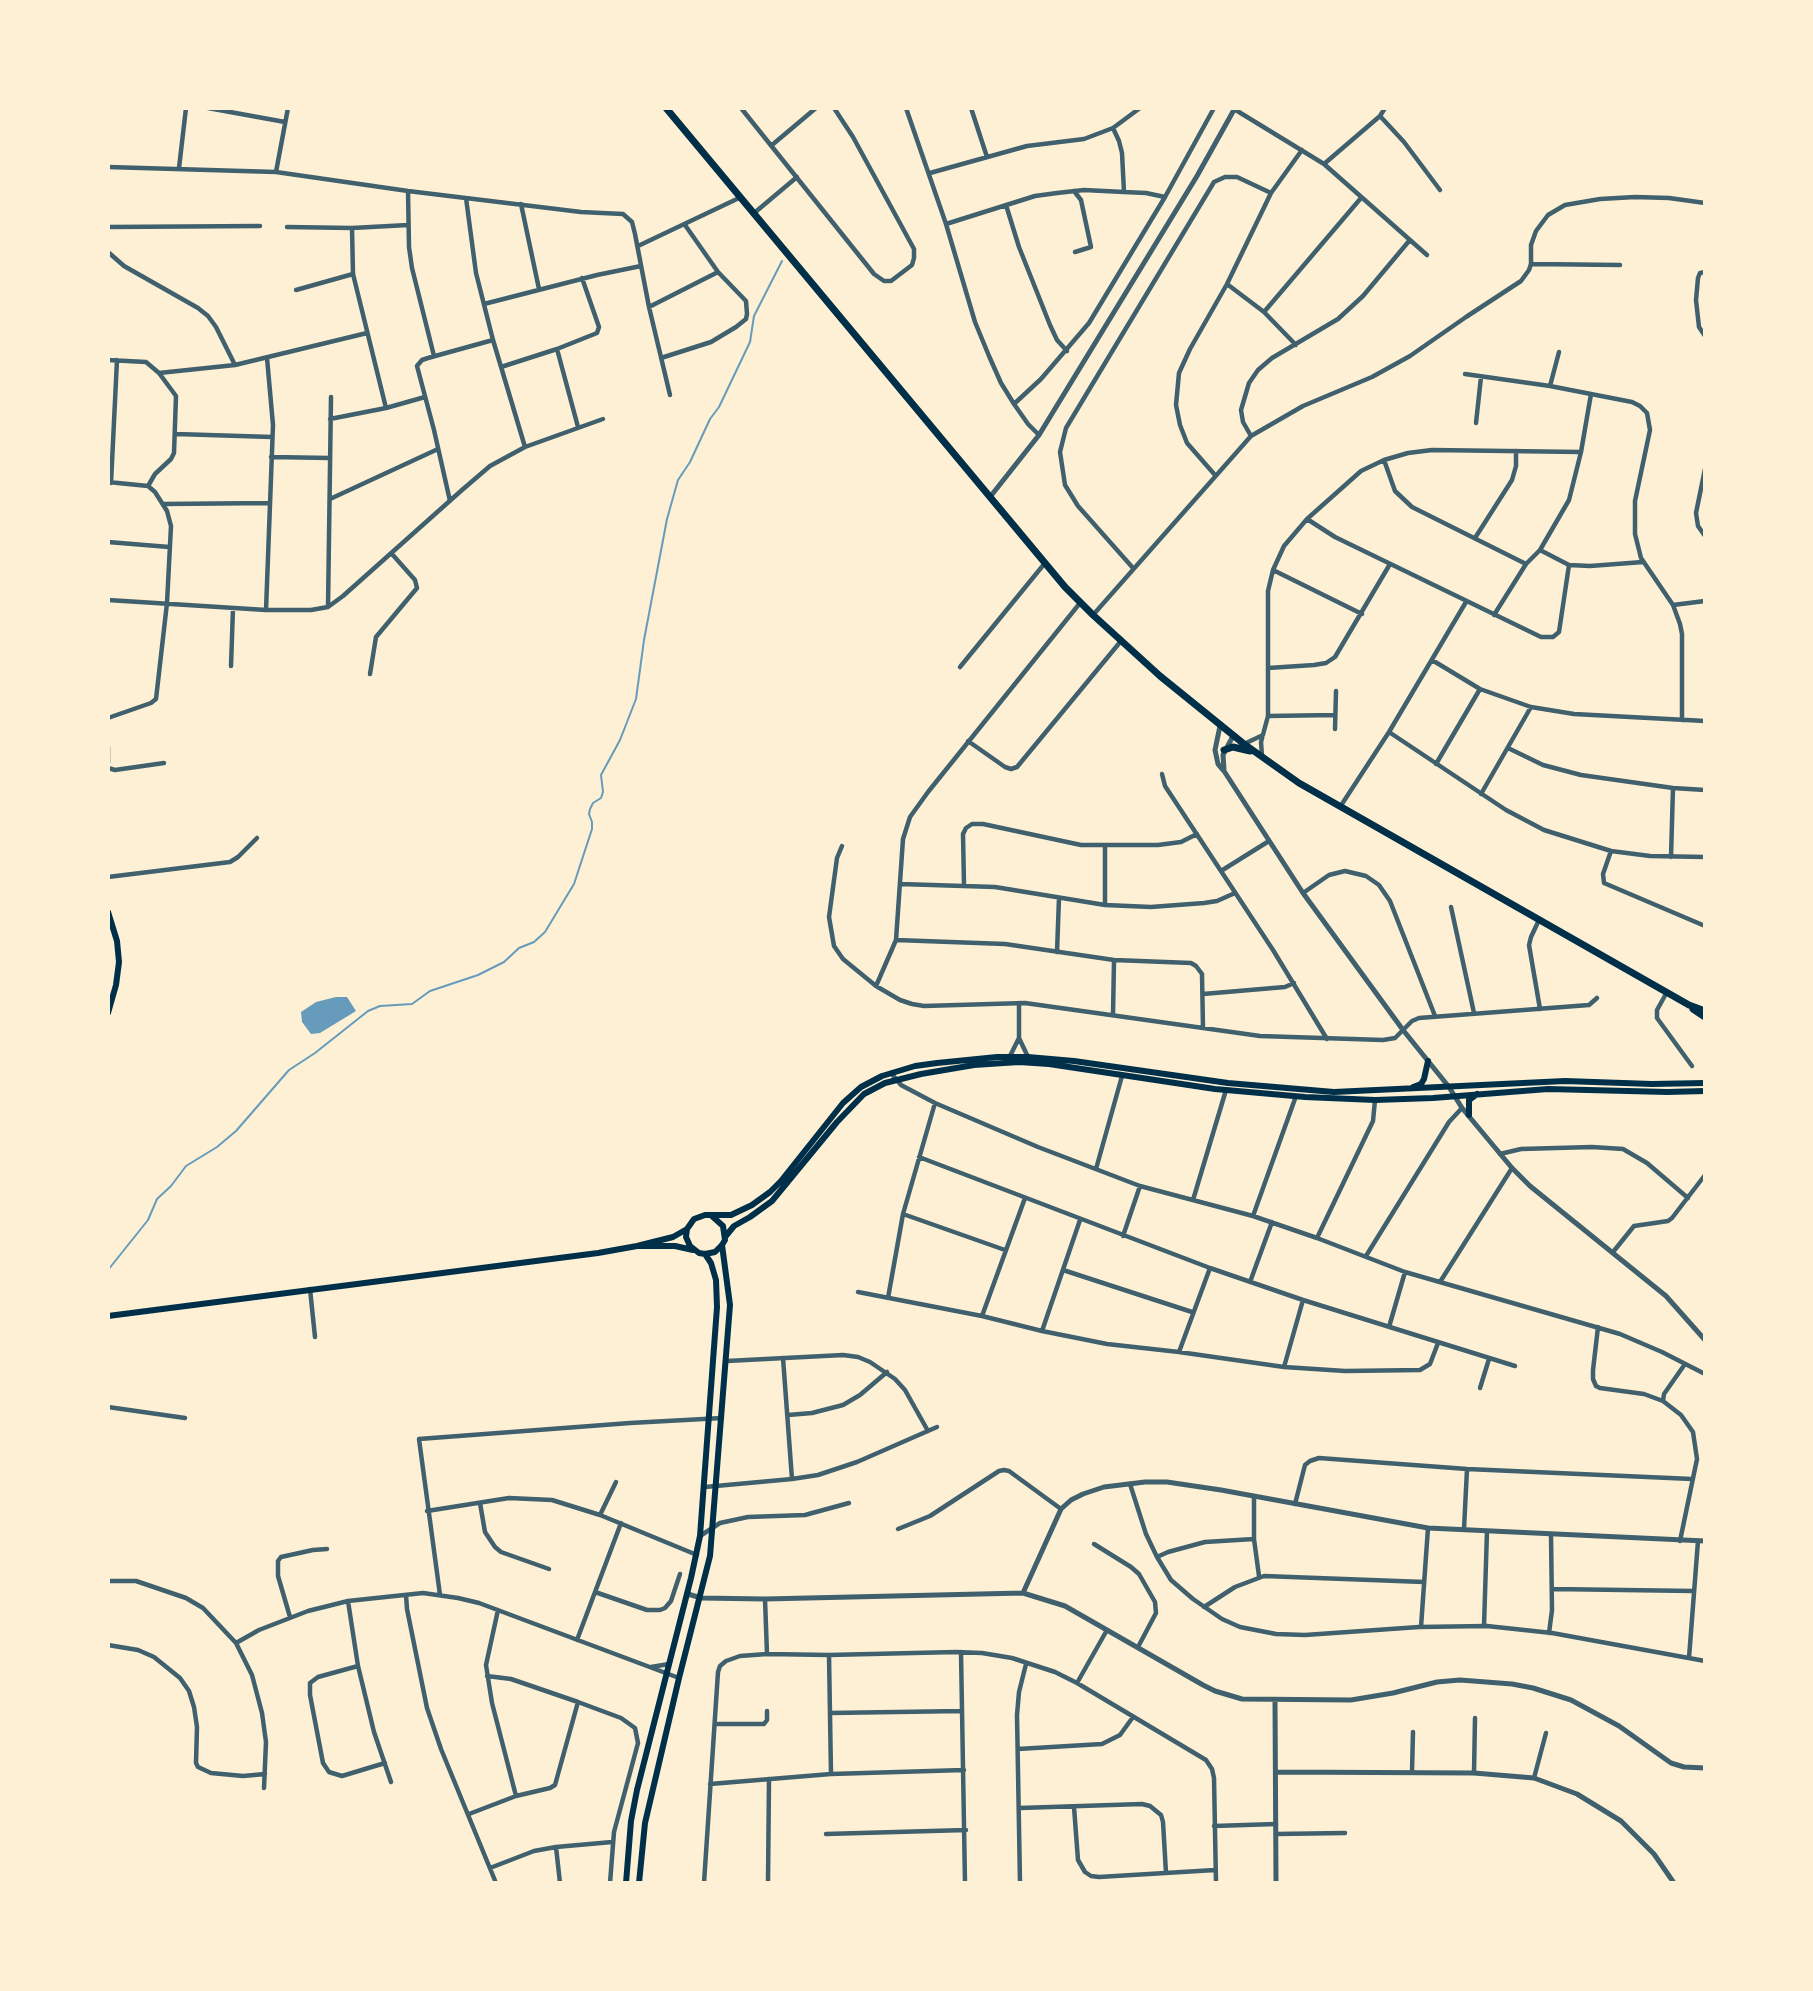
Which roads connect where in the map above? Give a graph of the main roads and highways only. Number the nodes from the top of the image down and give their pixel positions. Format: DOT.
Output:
graph roads {
  1 [pos="666,108"];
  2 [pos="1224,750"];
  3 [pos="1255,753"];
  4 [pos="108,912"];
  5 [pos="1689,1005"];
  6 [pos="1705,1011"];
  7 [pos="108,1013"];
  8 [pos="1705,1017"];
  9 [pos="1428,1061"];
  10 [pos="1705,1083"];
  11 [pos="1407,1089"];
  12 [pos="1705,1091"];
  13 [pos="1478,1094"];
  14 [pos="1468,1115"];
  15 [pos="712,1216"];
  16 [pos="687,1229"];
  17 [pos="726,1237"];
  18 [pos="722,1245"];
  19 [pos="637,1246"];
  20 [pos="693,1250"];
  21 [pos="705,1254"];
  22 [pos="108,1316"];
  23 [pos="626,1883"];
  24 [pos="639,1883"];
  1 -- 3 [label="main road"];
  2 -- 3 [label="main road"];
  3 -- 5 [label="main road"];
  4 -- 7 [label="main road"];
  5 -- 6 [label="main road"];
  5 -- 8 [label="main road"];
  9 -- 11 [label="main road"];
  10 -- 11 [label="main road"];
  11 -- 15 [label="main road"];
  12 -- 13 [label="main road"];
  13 -- 14 [label="main road"];
  13 -- 17 [label="main road"];
  15 -- 16 [label="main road"];
  15 -- 17 [label="main road"];
  16 -- 19 [label="main road"];
  16 -- 20 [label="main road"];
  17 -- 18 [label="main road"];
  18 -- 21 [label="main road"];
  18 -- 24 [label="main road"];
  19 -- 20 [label="main road"];
  19 -- 22 [label="main road"];
  20 -- 21 [label="main road"];
  21 -- 23 [label="main road"];
}
